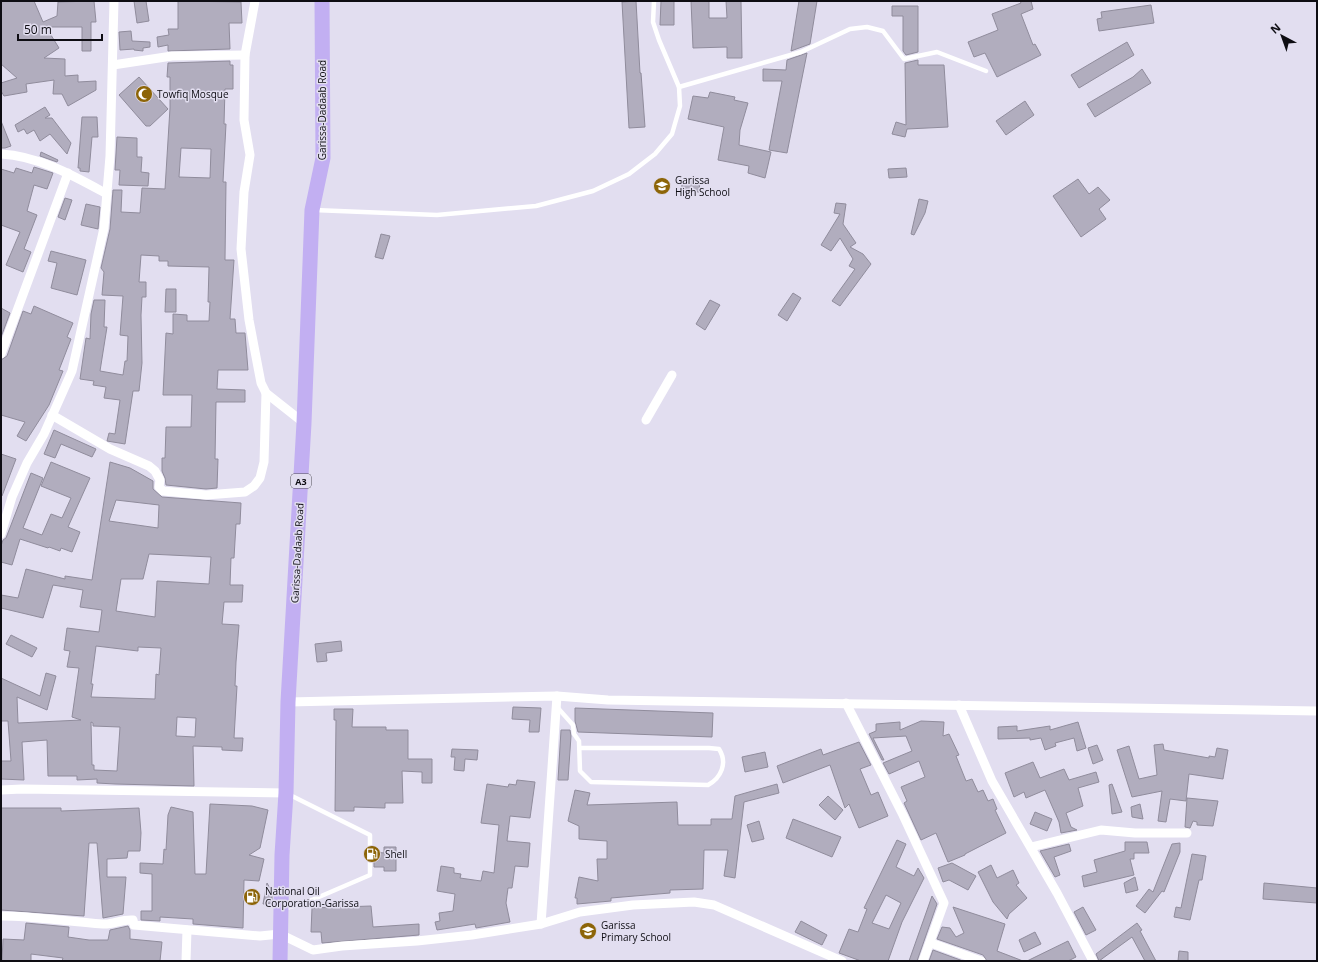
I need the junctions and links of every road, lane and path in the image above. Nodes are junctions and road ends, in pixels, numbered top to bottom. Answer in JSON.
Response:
{"nodes":[{"id":1,"x":114,"y":1,"type":"edge"},
{"id":2,"x":255,"y":1,"type":"edge"},
{"id":3,"x":322,"y":1,"type":"edge"},
{"id":4,"x":654,"y":1,"type":"edge"},
{"id":5,"x":245,"y":56,"type":"junction"},
{"id":6,"x":113,"y":64,"type":"junction"},
{"id":7,"x":986,"y":71,"type":"dead end"},
{"id":8,"x":679,"y":87,"type":"junction"},
{"id":9,"x":1,"y":154,"type":"edge"},
{"id":10,"x":68,"y":173,"type":"junction"},
{"id":11,"x":107,"y":194,"type":"junction"},
{"id":12,"x":312,"y":210,"type":"junction"},
{"id":13,"x":1,"y":354,"type":"edge"},
{"id":14,"x":672,"y":375,"type":"dead end"},
{"id":15,"x":266,"y":393,"type":"junction"},
{"id":16,"x":52,"y":415,"type":"junction"},
{"id":17,"x":646,"y":420,"type":"dead end"},
{"id":18,"x":304,"y":423,"type":"junction"},
{"id":19,"x":1,"y":534,"type":"edge"},
{"id":20,"x":558,"y":696,"type":"junction"},
{"id":21,"x":288,"y":702,"type":"junction"},
{"id":22,"x":846,"y":703,"type":"junction"},
{"id":23,"x":959,"y":705,"type":"junction"},
{"id":24,"x":557,"y":707,"type":"junction"},
{"id":25,"x":1317,"y":711,"type":"edge"},
{"id":26,"x":580,"y":748,"type":"junction"},
{"id":27,"x":1,"y":790,"type":"edge"},
{"id":28,"x":286,"y":793,"type":"junction"},
{"id":29,"x":1187,"y":833,"type":"dead end"},
{"id":30,"x":1031,"y":847,"type":"junction"},
{"id":31,"x":280,"y":910,"type":"junction"},
{"id":32,"x":1,"y":916,"type":"edge"},
{"id":33,"x":541,"y":924,"type":"junction"},
{"id":34,"x":187,"y":930,"type":"junction"},
{"id":35,"x":280,"y":934,"type":"junction"},
{"id":36,"x":931,"y":943,"type":"junction"},
{"id":37,"x":186,"y":961,"type":"edge"},
{"id":38,"x":280,"y":961,"type":"edge"},
{"id":39,"x":842,"y":961,"type":"edge"},
{"id":40,"x":923,"y":961,"type":"edge"},
{"id":41,"x":981,"y":961,"type":"edge"},
{"id":42,"x":1093,"y":961,"type":"edge"}],
"edges":[{"from":1,"to":6,"type":"street"},
{"from":2,"to":5,"type":"street"},
{"from":3,"to":12,"type":"highway","name":"Garissa-Dadaab Road","number":"A3"},
{"from":4,"to":8,"type":"lane"},
{"from":5,"to":6,"type":"street"},
{"from":5,"to":15,"type":"street"},
{"from":6,"to":11,"type":"street"},
{"from":7,"to":8,"type":"lane"},
{"from":8,"to":12,"type":"lane"},
{"from":9,"to":10,"type":"street"},
{"from":10,"to":11,"type":"street"},
{"from":10,"to":13,"type":"street"},
{"from":11,"to":16,"type":"street"},
{"from":12,"to":18,"type":"highway","name":"Garissa-Dadaab Road","number":"A3"},
{"from":14,"to":17,"type":"street"},
{"from":15,"to":16,"type":"street"},
{"from":15,"to":18,"type":"street"},
{"from":16,"to":19,"type":"street"},
{"from":18,"to":21,"type":"highway","name":"Garissa-Dadaab Road","number":"A3"},
{"from":20,"to":21,"type":"street"},
{"from":20,"to":22,"type":"street"},
{"from":20,"to":24,"type":"street"},
{"from":21,"to":28,"type":"highway","name":"Garissa-Dadaab Road","number":"A3"},
{"from":22,"to":23,"type":"street"},
{"from":22,"to":36,"type":"street"},
{"from":23,"to":25,"type":"street"},
{"from":23,"to":30,"type":"street"},
{"from":24,"to":26,"type":"lane"},
{"from":24,"to":33,"type":"street"},
{"from":26,"to":26,"type":"lane"},
{"from":27,"to":28,"type":"street"},
{"from":28,"to":31,"type":"highway","name":"Garissa-Dadaab Road","number":"A3"},
{"from":28,"to":31,"type":"lane"},
{"from":29,"to":30,"type":"street"},
{"from":30,"to":42,"type":"street"},
{"from":31,"to":35,"type":"highway","name":"Garissa-Dadaab Road","number":"A3"},
{"from":32,"to":34,"type":"street"},
{"from":33,"to":35,"type":"street"},
{"from":33,"to":39,"type":"street"},
{"from":34,"to":35,"type":"street"},
{"from":34,"to":37,"type":"street"},
{"from":35,"to":38,"type":"highway","name":"Garissa-Dadaab Road","number":"A3"},
{"from":36,"to":40,"type":"street"},
{"from":36,"to":41,"type":"street"}]}
